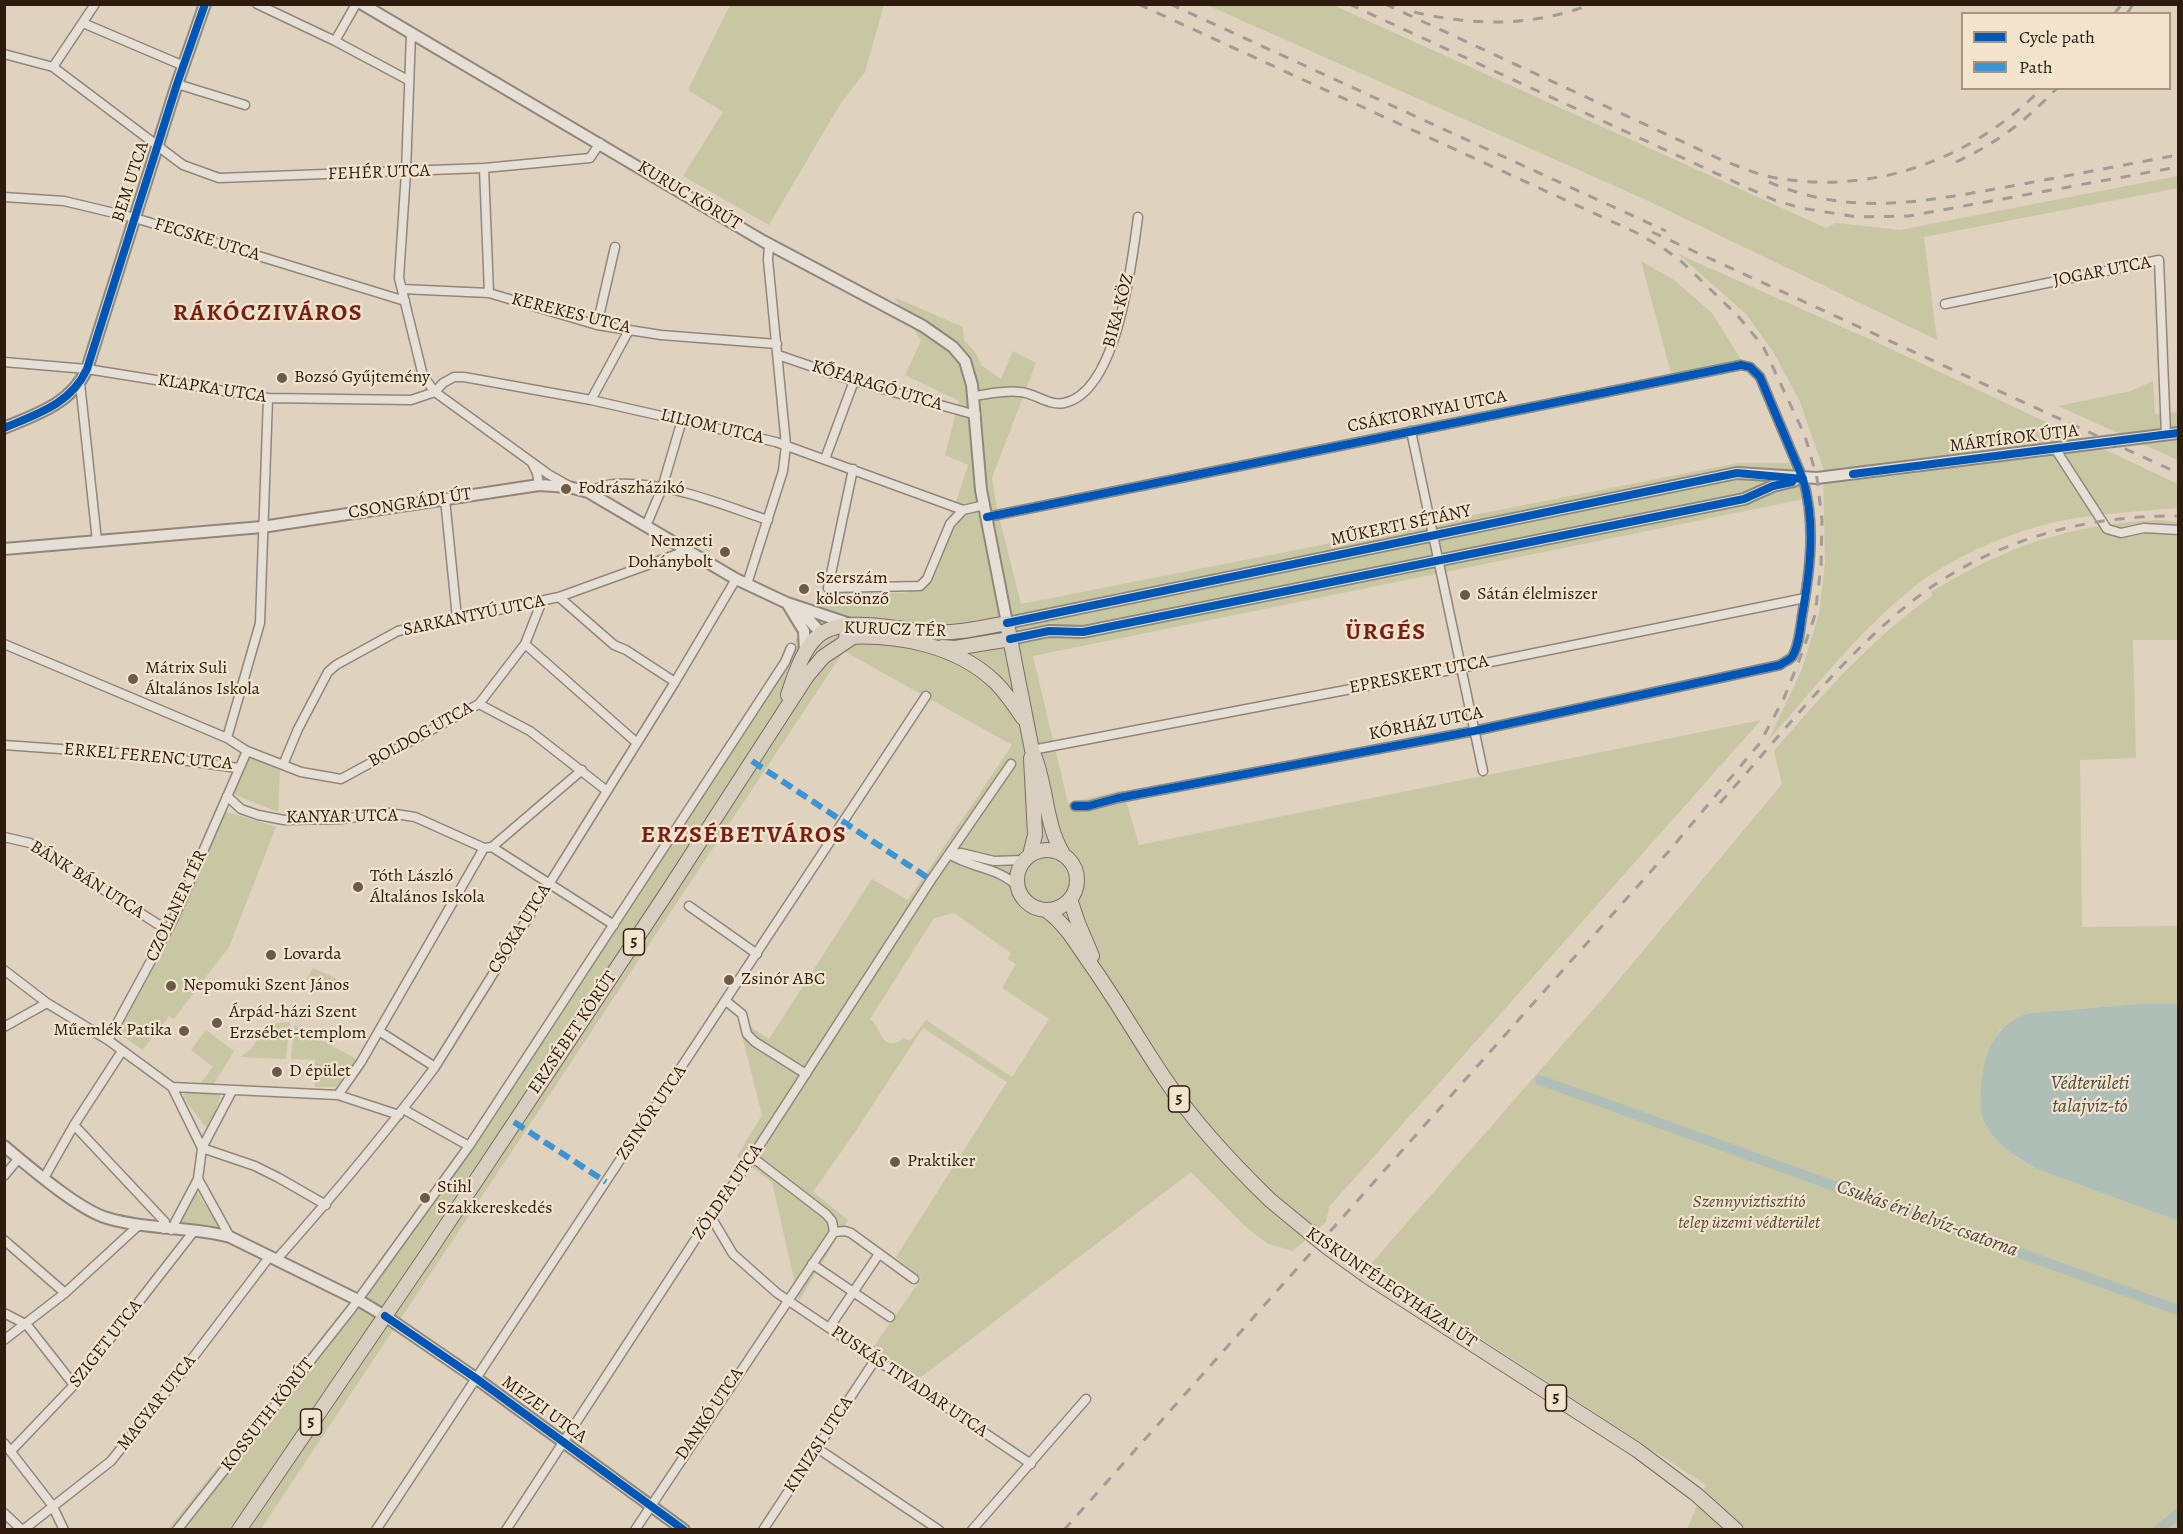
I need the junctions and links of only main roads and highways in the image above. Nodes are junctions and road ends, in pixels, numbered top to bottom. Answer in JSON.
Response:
{"nodes":[{"id":1,"x":853,"y":631,"type":"junction"},
{"id":2,"x":821,"y":633,"type":"junction"},
{"id":3,"x":1010,"y":639,"type":"junction"},
{"id":4,"x":925,"y":645,"type":"junction"},
{"id":5,"x":807,"y":676,"type":"junction"},
{"id":6,"x":780,"y":718,"type":"junction"},
{"id":7,"x":1026,"y":722,"type":"junction"},
{"id":8,"x":1032,"y":750,"type":"junction"},
{"id":9,"x":1063,"y":854,"type":"junction"},
{"id":10,"x":1027,"y":857,"type":"junction"},
{"id":11,"x":1071,"y":899,"type":"junction"},
{"id":12,"x":1046,"y":910,"type":"junction"},
{"id":13,"x":1106,"y":985,"type":"junction"},
{"id":14,"x":385,"y":1316,"type":"joint"},
{"id":15,"x":239,"y":1530,"type":"edge"},
{"id":16,"x":1736,"y":1530,"type":"edge"}],
"edges":[{"from":1,"to":2,"type":"main road","name":"KURUCZ TÉR","number":"5"},
{"from":1,"to":3,"type":"main road","name":"KURUCZ TÉR","number":"5"},
{"from":1,"to":4,"type":"main road","name":"KURUCZ TÉR","number":"5"},
{"from":1,"to":5,"type":"main road","name":"ERZSÉBET KÖRÚT","number":"5"},
{"from":2,"to":5,"type":"main road"},
{"from":2,"to":6,"type":"main road","name":"ERZSÉBET KÖRÚT","number":"5"},
{"from":3,"to":4,"type":"main road"},
{"from":3,"to":7,"type":"main road","number":"5"},
{"from":4,"to":7,"type":"main road","number":"5"},
{"from":5,"to":6,"type":"main road","name":"ERZSÉBET KÖRÚT","number":"5"},
{"from":6,"to":14,"type":"main road","name":"ERZSÉBET KÖRÚT","number":"5"},
{"from":7,"to":8,"type":"main road","number":"5"},
{"from":8,"to":9,"type":"main road","number":"5"},
{"from":8,"to":10,"type":"main road","number":"5"},
{"from":9,"to":10,"type":"main road"},
{"from":9,"to":11,"type":"main road","number":"5"},
{"from":10,"to":12,"type":"main road","number":"5"},
{"from":11,"to":12,"type":"main road"},
{"from":11,"to":13,"type":"main road","name":"KISKUNFÉLEGYHÁZAI ÚT","number":"5"},
{"from":12,"to":13,"type":"main road","name":"KISKUNFÉLEGYHÁZAI ÚT","number":"5"},
{"from":13,"to":16,"type":"main road","name":"KISKUNFÉLEGYHÁZAI ÚT","number":"5","bridge":true},
{"from":14,"to":15,"type":"main road","name":"KOSSUTH KÖRÚT","number":"5"}]}
